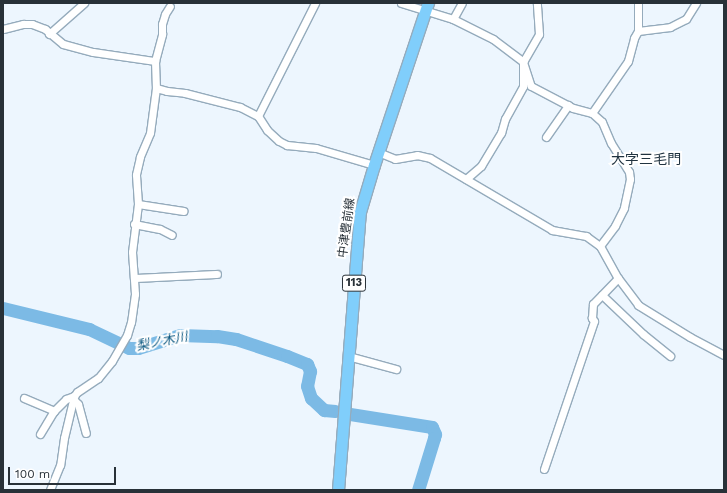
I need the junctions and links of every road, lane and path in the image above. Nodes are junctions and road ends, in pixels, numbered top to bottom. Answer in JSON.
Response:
{"nodes":[{"id":1,"x":84,"y":3,"type":"edge"},
{"id":2,"x":315,"y":3,"type":"edge"},
{"id":3,"x":401,"y":3,"type":"edge"},
{"id":4,"x":462,"y":3,"type":"edge"},
{"id":5,"x":537,"y":3,"type":"edge"},
{"id":6,"x":638,"y":3,"type":"edge"},
{"id":7,"x":696,"y":3,"type":"edge"},
{"id":8,"x":170,"y":6,"type":"dead end"},
{"id":9,"x":427,"y":6,"type":"edge"},
{"id":10,"x":453,"y":19,"type":"junction"},
{"id":11,"x":3,"y":29,"type":"edge"},
{"id":12,"x":638,"y":31,"type":"junction"},
{"id":13,"x":49,"y":34,"type":"junction"},
{"id":14,"x":155,"y":61,"type":"junction"},
{"id":15,"x":523,"y":62,"type":"junction"},
{"id":16,"x":156,"y":88,"type":"junction"},
{"id":17,"x":568,"y":105,"type":"junction"},
{"id":18,"x":592,"y":113,"type":"junction"},
{"id":19,"x":258,"y":116,"type":"junction"},
{"id":20,"x":546,"y":136,"type":"dead end"},
{"id":21,"x":378,"y":152,"type":"junction"},
{"id":22,"x":374,"y":165,"type":"junction"},
{"id":23,"x":466,"y":179,"type":"junction"},
{"id":24,"x":138,"y":204,"type":"junction"},
{"id":25,"x":184,"y":211,"type":"dead end"},
{"id":26,"x":134,"y":224,"type":"junction"},
{"id":27,"x":172,"y":235,"type":"dead end"},
{"id":28,"x":600,"y":246,"type":"junction"},
{"id":29,"x":218,"y":274,"type":"dead end"},
{"id":30,"x":134,"y":278,"type":"junction"},
{"id":31,"x":618,"y":278,"type":"junction"},
{"id":32,"x":602,"y":295,"type":"junction"},
{"id":33,"x":724,"y":355,"type":"edge"},
{"id":34,"x":348,"y":356,"type":"junction"},
{"id":35,"x":670,"y":356,"type":"dead end"},
{"id":36,"x":396,"y":369,"type":"dead end"},
{"id":37,"x":73,"y":397,"type":"junction"},
{"id":38,"x":24,"y":398,"type":"dead end"},
{"id":39,"x":54,"y":411,"type":"junction"},
{"id":40,"x":86,"y":433,"type":"dead end"},
{"id":41,"x":40,"y":434,"type":"dead end"},
{"id":42,"x":544,"y":470,"type":"dead end"},
{"id":43,"x":50,"y":490,"type":"edge"},
{"id":44,"x":338,"y":490,"type":"edge"}],
"edges":[{"from":1,"to":13,"type":"street"},
{"from":2,"to":19,"type":"street"},
{"from":3,"to":9,"type":"street"},
{"from":4,"to":10,"type":"street"},
{"from":5,"to":15,"type":"street"},
{"from":6,"to":12,"type":"street"},
{"from":7,"to":12,"type":"street"},
{"from":8,"to":14,"type":"street"},
{"from":9,"to":10,"type":"street"},
{"from":9,"to":21,"type":"main road","name":"中津豊前線","number":"113"},
{"from":10,"to":15,"type":"street"},
{"from":11,"to":13,"type":"street"},
{"from":12,"to":18,"type":"street"},
{"from":13,"to":14,"type":"street"},
{"from":14,"to":16,"type":"street"},
{"from":15,"to":17,"type":"street"},
{"from":15,"to":23,"type":"street"},
{"from":16,"to":19,"type":"street"},
{"from":16,"to":24,"type":"street"},
{"from":17,"to":18,"type":"street"},
{"from":17,"to":20,"type":"street"},
{"from":18,"to":28,"type":"street"},
{"from":19,"to":22,"type":"street"},
{"from":21,"to":22,"type":"main road","name":"中津豊前線","number":"113"},
{"from":21,"to":23,"type":"street"},
{"from":22,"to":34,"type":"main road","name":"中津豊前線","number":"113"},
{"from":23,"to":28,"type":"street"},
{"from":24,"to":25,"type":"street"},
{"from":24,"to":26,"type":"street"},
{"from":26,"to":27,"type":"street"},
{"from":26,"to":30,"type":"street"},
{"from":28,"to":31,"type":"street"},
{"from":29,"to":30,"type":"street"},
{"from":30,"to":37,"type":"street"},
{"from":31,"to":32,"type":"street"},
{"from":31,"to":33,"type":"street"},
{"from":32,"to":35,"type":"street"},
{"from":32,"to":42,"type":"street"},
{"from":34,"to":36,"type":"street"},
{"from":34,"to":44,"type":"main road","name":"中津豊前線","number":"113"},
{"from":37,"to":39,"type":"street"},
{"from":37,"to":40,"type":"street"},
{"from":37,"to":43,"type":"street"},
{"from":38,"to":39,"type":"street"},
{"from":39,"to":41,"type":"street"}]}
